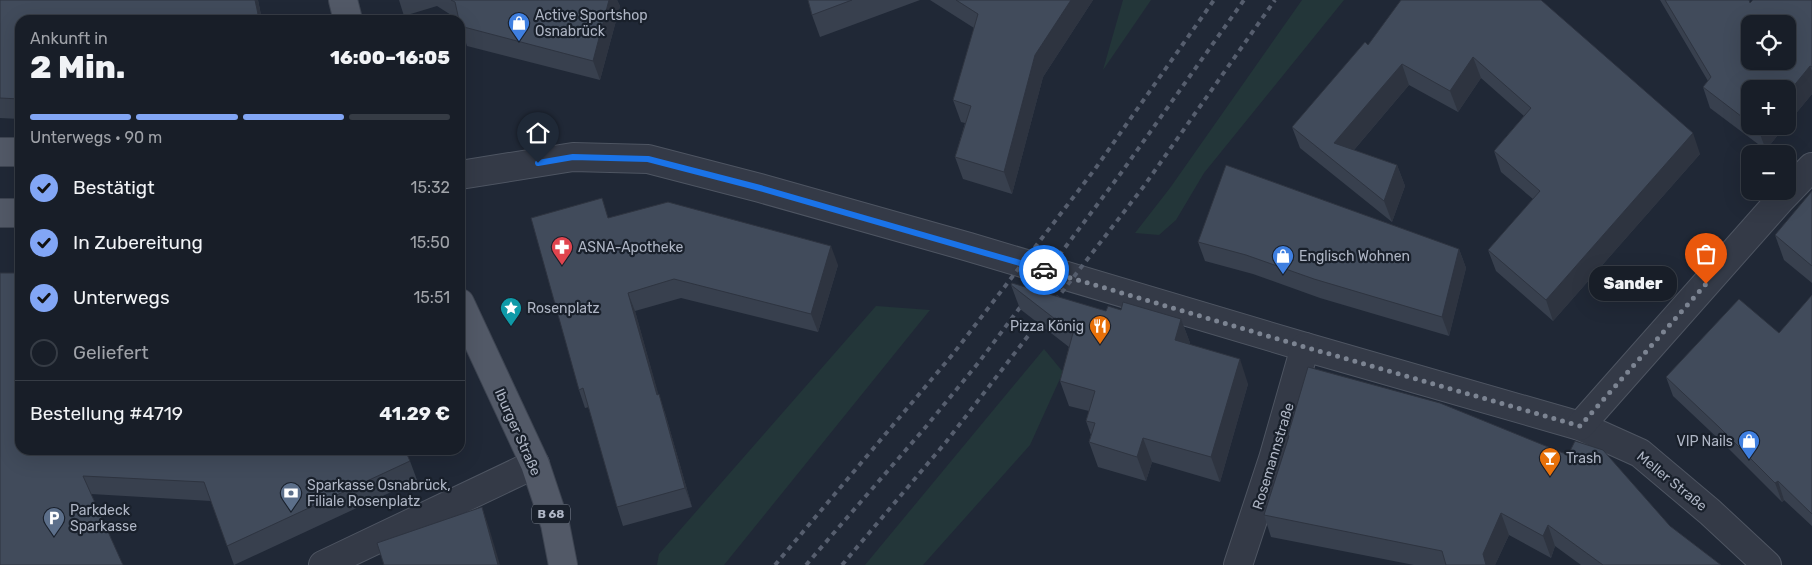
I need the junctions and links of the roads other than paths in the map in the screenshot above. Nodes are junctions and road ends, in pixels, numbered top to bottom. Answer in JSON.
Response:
{"nodes":[{"id":1,"x":343,"y":0,"type":"edge"},
{"id":2,"x":347,"y":15,"type":"edge"},
{"id":3,"x":0,"y":152,"type":"edge"},
{"id":4,"x":15,"y":152,"type":"edge"},
{"id":5,"x":1812,"y":167,"type":"edge"},
{"id":6,"x":465,"y":174,"type":"edge"},
{"id":7,"x":0,"y":213,"type":"edge"},
{"id":8,"x":15,"y":213,"type":"edge"},
{"id":9,"x":465,"y":314,"type":"edge"},
{"id":10,"x":1305,"y":347,"type":"junction"},
{"id":11,"x":1580,"y":426,"type":"junction"},
{"id":12,"x":535,"y":464,"type":"junction"},
{"id":13,"x":324,"y":565,"type":"edge"},
{"id":14,"x":563,"y":565,"type":"edge"},
{"id":15,"x":1238,"y":565,"type":"edge"},
{"id":16,"x":1766,"y":565,"type":"edge"}],
"edges":[{"from":1,"to":2,"type":"main road"},
{"from":3,"to":4,"type":"main road"},
{"from":5,"to":11,"type":"street"},
{"from":6,"to":10,"type":"street","name":"Meller Straße"},
{"from":7,"to":8,"type":"main road"},
{"from":9,"to":12,"type":"main road","name":"Iburger Straße","number":"B 68"},
{"from":10,"to":11,"type":"street","name":"Meller Straße"},
{"from":10,"to":15,"type":"street","name":"Rosemannstraße"},
{"from":11,"to":16,"type":"street","name":"Meller Straße"},
{"from":12,"to":13,"type":"street"},
{"from":12,"to":14,"type":"main road","name":"Iburger Straße","number":"B 68"}]}
